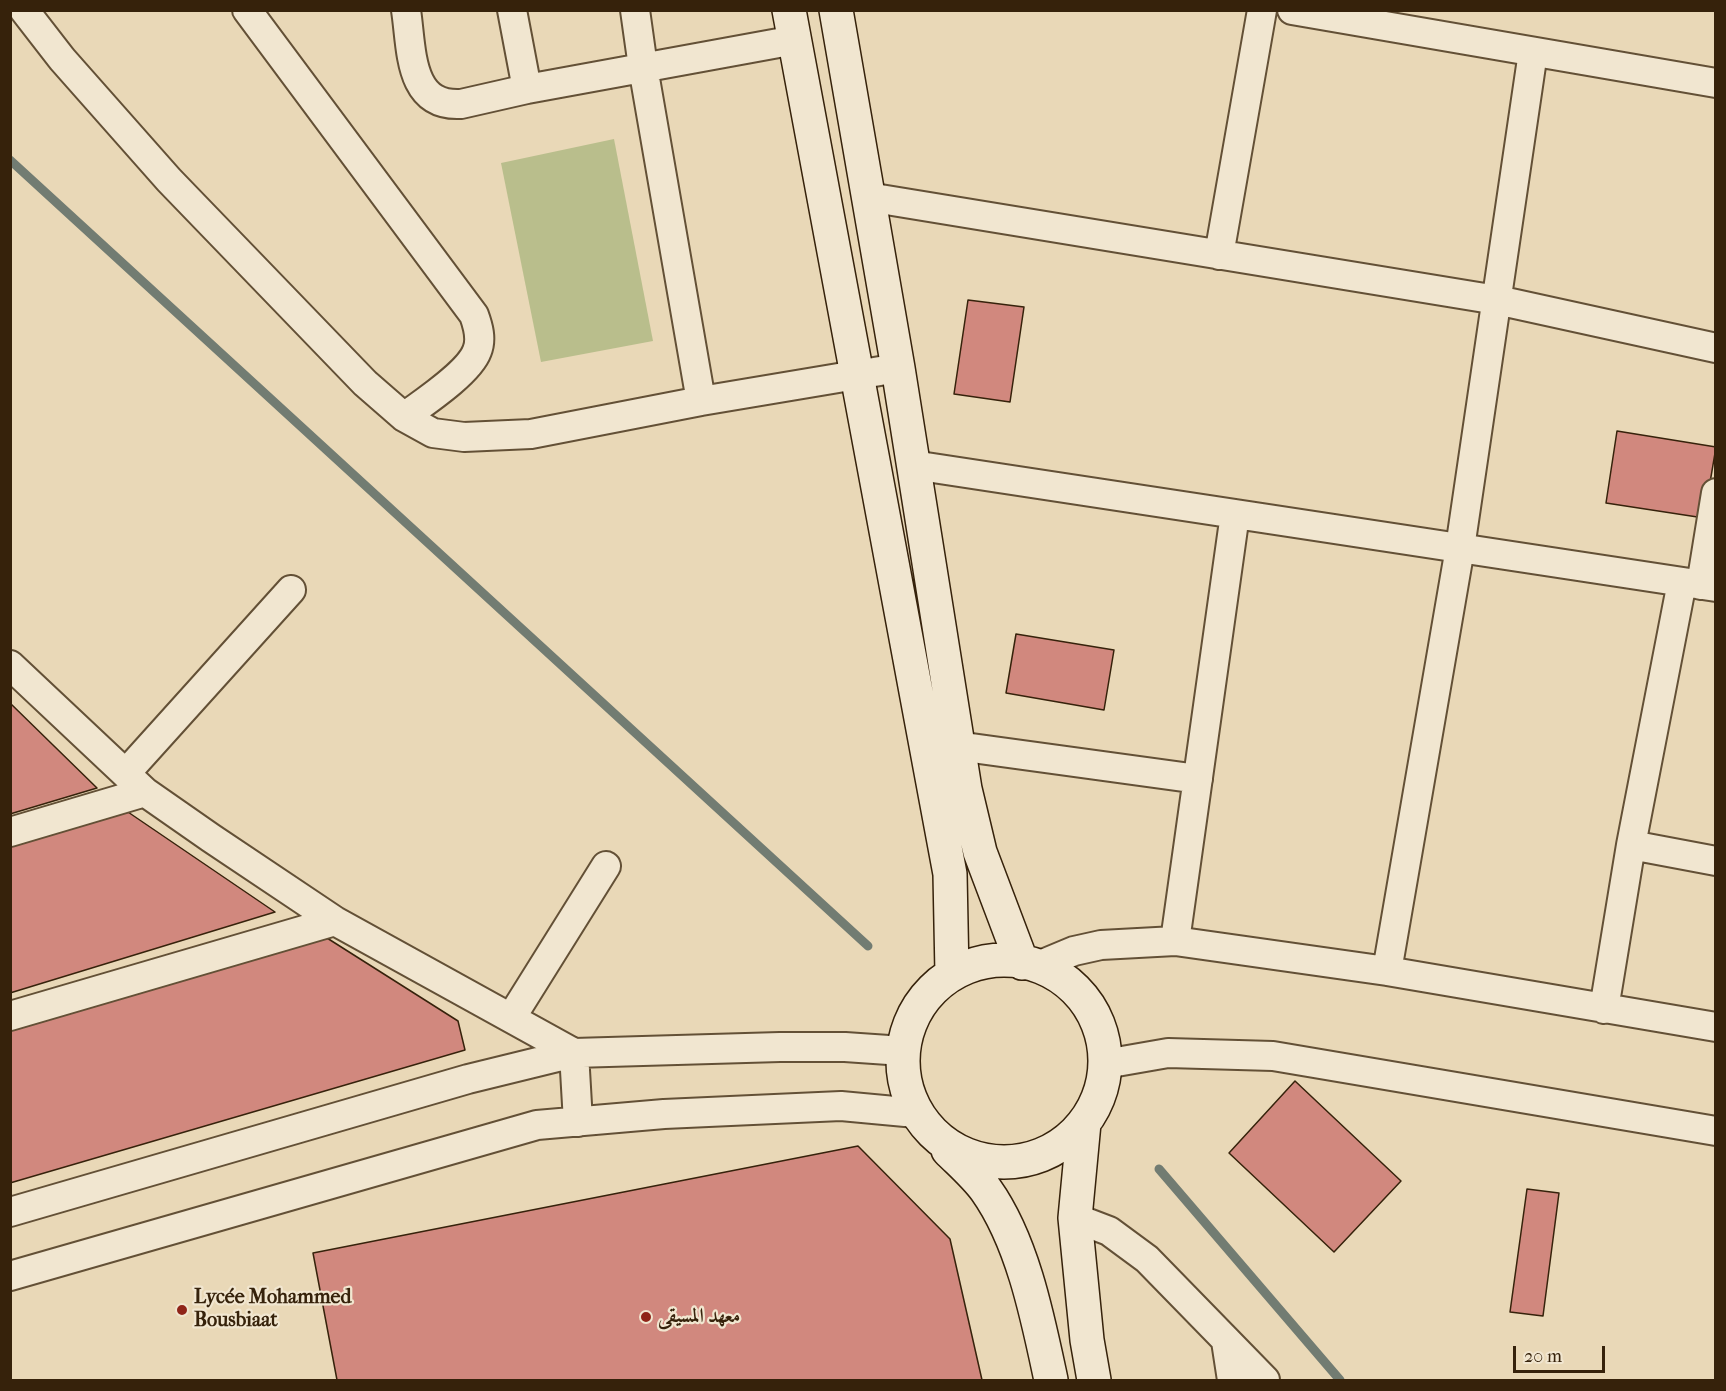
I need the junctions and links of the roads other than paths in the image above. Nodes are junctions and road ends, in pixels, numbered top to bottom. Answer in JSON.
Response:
{"nodes":[{"id":1,"x":24,"y":10,"type":"edge"},
{"id":2,"x":247,"y":10,"type":"edge"},
{"id":3,"x":406,"y":10,"type":"edge"},
{"id":4,"x":512,"y":10,"type":"edge"},
{"id":5,"x":635,"y":10,"type":"edge"},
{"id":6,"x":836,"y":10,"type":"edge"},
{"id":7,"x":1262,"y":10,"type":"edge"},
{"id":8,"x":1292,"y":10,"type":"edge"},
{"id":9,"x":792,"y":25,"type":"edge"},
{"id":10,"x":1533,"y":52,"type":"junction"},
{"id":11,"x":643,"y":67,"type":"junction"},
{"id":12,"x":1716,"y":83,"type":"edge"},
{"id":13,"x":527,"y":89,"type":"junction"},
{"id":14,"x":868,"y":197,"type":"junction"},
{"id":15,"x":1219,"y":255,"type":"junction"},
{"id":16,"x":1497,"y":300,"type":"junction"},
{"id":17,"x":1716,"y":348,"type":"edge"},
{"id":18,"x":898,"y":368,"type":"junction"},
{"id":19,"x":857,"y":374,"type":"junction"},
{"id":20,"x":701,"y":401,"type":"junction"},
{"id":21,"x":404,"y":417,"type":"junction"},
{"id":22,"x":913,"y":465,"type":"junction"},
{"id":23,"x":1716,"y":493,"type":"edge"},
{"id":24,"x":1235,"y":514,"type":"junction"},
{"id":25,"x":1460,"y":548,"type":"junction"},
{"id":26,"x":1699,"y":585,"type":"edge"},
{"id":27,"x":291,"y":590,"type":"dead end"},
{"id":28,"x":10,"y":665,"type":"edge"},
{"id":29,"x":957,"y":746,"type":"junction"},
{"id":30,"x":1198,"y":780,"type":"junction"},
{"id":31,"x":136,"y":782,"type":"junction"},
{"id":32,"x":10,"y":832,"type":"edge"},
{"id":33,"x":1631,"y":845,"type":"junction"},
{"id":34,"x":1716,"y":861,"type":"edge"},
{"id":35,"x":606,"y":866,"type":"dead end"},
{"id":36,"x":335,"y":921,"type":"junction"},
{"id":37,"x":1175,"y":941,"type":"junction"},
{"id":38,"x":1030,"y":964,"type":"junction"},
{"id":39,"x":1387,"y":972,"type":"junction"},
{"id":40,"x":952,"y":974,"type":"junction"},
{"id":41,"x":1604,"y":1009,"type":"junction"},
{"id":42,"x":10,"y":1016,"type":"edge"},
{"id":43,"x":511,"y":1018,"type":"junction"},
{"id":44,"x":1716,"y":1027,"type":"edge"},
{"id":45,"x":903,"y":1051,"type":"junction"},
{"id":46,"x":574,"y":1053,"type":"junction"},
{"id":47,"x":1105,"y":1064,"type":"junction"},
{"id":48,"x":916,"y":1113,"type":"junction"},
{"id":49,"x":578,"y":1122,"type":"junction"},
{"id":50,"x":1084,"y":1123,"type":"junction"},
{"id":51,"x":1716,"y":1131,"type":"edge"},
{"id":52,"x":937,"y":1138,"type":"junction"},
{"id":53,"x":10,"y":1212,"type":"edge"},
{"id":54,"x":1076,"y":1218,"type":"junction"},
{"id":55,"x":10,"y":1276,"type":"edge"},
{"id":56,"x":1226,"y":1341,"type":"junction"},
{"id":57,"x":1051,"y":1380,"type":"edge"},
{"id":58,"x":1094,"y":1380,"type":"edge"},
{"id":59,"x":1232,"y":1380,"type":"edge"},
{"id":60,"x":1265,"y":1380,"type":"edge"}],
"edges":[{"from":1,"to":21,"type":"street"},
{"from":2,"to":21,"type":"street"},
{"from":3,"to":13,"type":"street"},
{"from":4,"to":13,"type":"street"},
{"from":5,"to":11,"type":"street"},
{"from":6,"to":14,"type":"street"},
{"from":7,"to":15,"type":"street"},
{"from":8,"to":10,"type":"street"},
{"from":9,"to":11,"type":"street"},
{"from":9,"to":19,"type":"street"},
{"from":10,"to":12,"type":"street"},
{"from":10,"to":16,"type":"street"},
{"from":11,"to":13,"type":"street"},
{"from":11,"to":20,"type":"street"},
{"from":14,"to":15,"type":"street"},
{"from":14,"to":18,"type":"street"},
{"from":15,"to":16,"type":"street"},
{"from":16,"to":17,"type":"street"},
{"from":16,"to":25,"type":"street"},
{"from":18,"to":19,"type":"street"},
{"from":18,"to":22,"type":"street"},
{"from":19,"to":20,"type":"street"},
{"from":19,"to":40,"type":"street"},
{"from":20,"to":21,"type":"street"},
{"from":22,"to":24,"type":"street"},
{"from":22,"to":29,"type":"street"},
{"from":23,"to":26,"type":"street"},
{"from":24,"to":25,"type":"street"},
{"from":24,"to":30,"type":"street"},
{"from":25,"to":26,"type":"street"},
{"from":25,"to":39,"type":"street"},
{"from":26,"to":33,"type":"street"},
{"from":27,"to":31,"type":"street"},
{"from":28,"to":31,"type":"street"},
{"from":29,"to":30,"type":"street"},
{"from":29,"to":38,"type":"street"},
{"from":30,"to":37,"type":"street"},
{"from":31,"to":32,"type":"street"},
{"from":31,"to":36,"type":"street"},
{"from":33,"to":34,"type":"street"},
{"from":33,"to":41,"type":"street"},
{"from":35,"to":43,"type":"street"},
{"from":36,"to":42,"type":"street"},
{"from":36,"to":43,"type":"street"},
{"from":37,"to":38,"type":"street"},
{"from":37,"to":39,"type":"street"},
{"from":38,"to":40,"type":"street"},
{"from":38,"to":47,"type":"street"},
{"from":39,"to":41,"type":"street"},
{"from":40,"to":45,"type":"street"},
{"from":41,"to":44,"type":"street"},
{"from":43,"to":46,"type":"street"},
{"from":45,"to":46,"type":"street"},
{"from":45,"to":48,"type":"street"},
{"from":46,"to":49,"type":"street"},
{"from":46,"to":53,"type":"street"},
{"from":47,"to":50,"type":"street"},
{"from":47,"to":51,"type":"street"},
{"from":48,"to":49,"type":"street"},
{"from":48,"to":52,"type":"street"},
{"from":49,"to":55,"type":"street"},
{"from":50,"to":52,"type":"street"},
{"from":50,"to":54,"type":"street"},
{"from":52,"to":57,"type":"street"},
{"from":54,"to":56,"type":"street"},
{"from":54,"to":58,"type":"street"},
{"from":56,"to":59,"type":"street"},
{"from":56,"to":60,"type":"street"}]}
